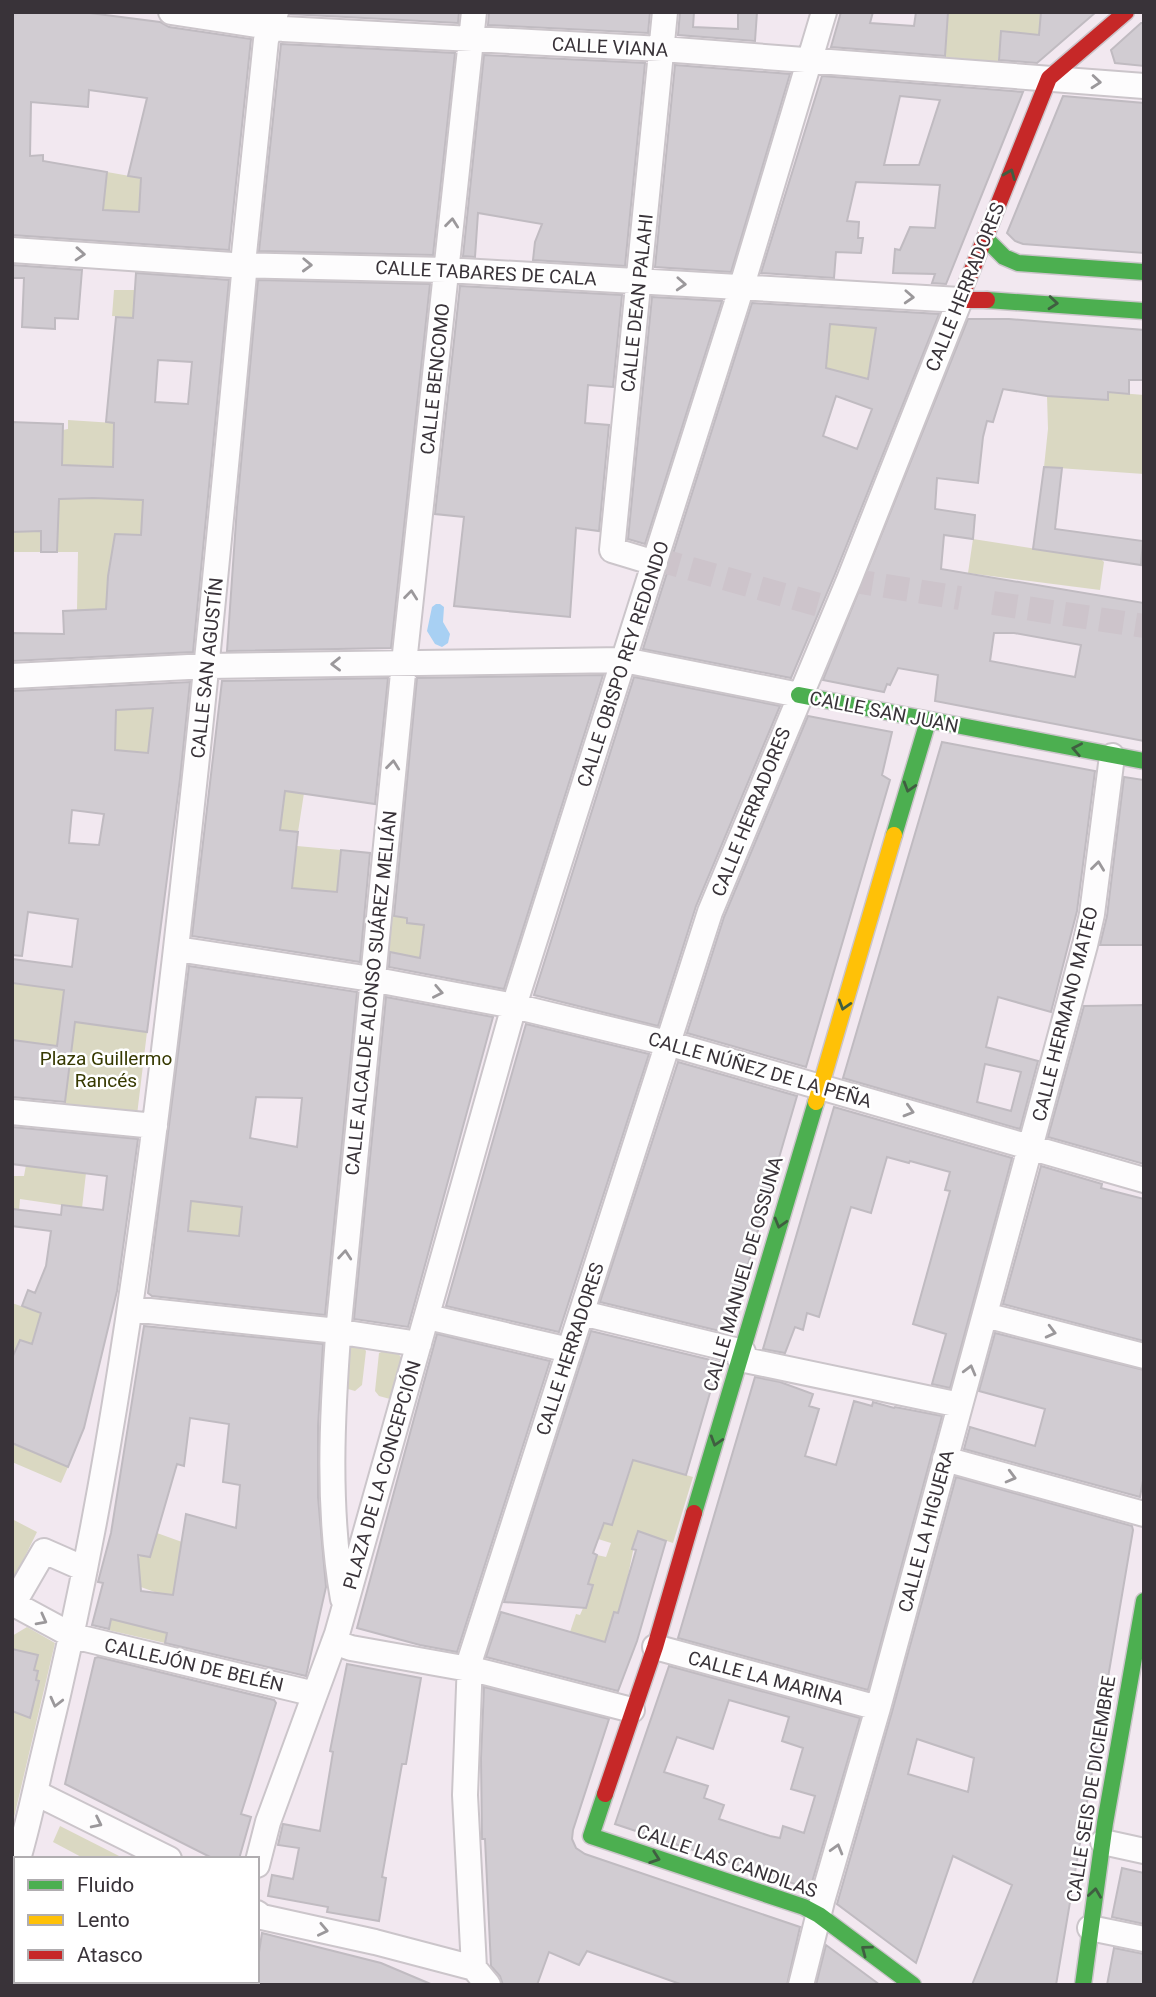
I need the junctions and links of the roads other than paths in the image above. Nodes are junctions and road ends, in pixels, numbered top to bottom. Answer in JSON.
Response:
{"nodes":[{"id":1,"x":171,"y":12,"type":"edge"},
{"id":2,"x":474,"y":12,"type":"edge"},
{"id":3,"x":665,"y":12,"type":"edge"},
{"id":4,"x":824,"y":12,"type":"edge"},
{"id":5,"x":1126,"y":12,"type":"edge"},
{"id":6,"x":273,"y":20,"type":"edge"},
{"id":7,"x":471,"y":39,"type":"junction"},
{"id":8,"x":662,"y":49,"type":"junction"},
{"id":9,"x":811,"y":60,"type":"junction"},
{"id":10,"x":1049,"y":78,"type":"junction"},
{"id":11,"x":1144,"y":86,"type":"edge"},
{"id":12,"x":985,"y":238,"type":"junction"},
{"id":13,"x":12,"y":250,"type":"edge"},
{"id":14,"x":1018,"y":263,"type":"junction"},
{"id":15,"x":244,"y":264,"type":"junction"},
{"id":16,"x":446,"y":270,"type":"junction"},
{"id":17,"x":1144,"y":272,"type":"edge"},
{"id":18,"x":639,"y":281,"type":"junction"},
{"id":19,"x":741,"y":287,"type":"junction"},
{"id":20,"x":1009,"y":288,"type":"junction"},
{"id":21,"x":960,"y":300,"type":"junction"},
{"id":22,"x":1144,"y":311,"type":"edge"},
{"id":23,"x":655,"y":563,"type":"junction"},
{"id":24,"x":624,"y":660,"type":"junction"},
{"id":25,"x":404,"y":663,"type":"junction"},
{"id":26,"x":208,"y":666,"type":"junction"},
{"id":27,"x":12,"y":676,"type":"edge"},
{"id":28,"x":799,"y":695,"type":"junction"},
{"id":29,"x":928,"y":721,"type":"junction"},
{"id":30,"x":1112,"y":756,"type":"junction"},
{"id":31,"x":1144,"y":761,"type":"edge"},
{"id":32,"x":177,"y":949,"type":"junction"},
{"id":33,"x":371,"y":979,"type":"junction"},
{"id":34,"x":514,"y":1006,"type":"junction"},
{"id":35,"x":667,"y":1043,"type":"junction"},
{"id":36,"x":819,"y":1086,"type":"junction"},
{"id":37,"x":12,"y":1112,"type":"edge"},
{"id":38,"x":155,"y":1126,"type":"junction"},
{"id":39,"x":1031,"y":1146,"type":"junction"},
{"id":40,"x":1144,"y":1180,"type":"edge"},
{"id":41,"x":582,"y":1313,"type":"junction"},
{"id":42,"x":985,"y":1315,"type":"junction"},
{"id":43,"x":130,"y":1316,"type":"junction"},
{"id":44,"x":428,"y":1317,"type":"junction"},
{"id":45,"x":335,"y":1328,"type":"junction"},
{"id":46,"x":419,"y":1343,"type":"junction"},
{"id":47,"x":569,"y":1350,"type":"junction"},
{"id":48,"x":742,"y":1355,"type":"junction"},
{"id":49,"x":1144,"y":1356,"type":"edge"},
{"id":50,"x":960,"y":1405,"type":"junction"},
{"id":51,"x":945,"y":1459,"type":"junction"},
{"id":52,"x":1144,"y":1514,"type":"edge"},
{"id":53,"x":85,"y":1569,"type":"junction"},
{"id":54,"x":13,"y":1604,"type":"edge"},
{"id":55,"x":345,"y":1607,"type":"junction"},
{"id":56,"x":1142,"y":1616,"type":"edge"},
{"id":57,"x":73,"y":1636,"type":"junction"},
{"id":58,"x":342,"y":1645,"type":"junction"},
{"id":59,"x":655,"y":1647,"type":"junction"},
{"id":60,"x":473,"y":1666,"type":"junction"},
{"id":61,"x":315,"y":1694,"type":"junction"},
{"id":62,"x":878,"y":1708,"type":"junction"},
{"id":63,"x":1135,"y":1708,"type":"edge"},
{"id":64,"x":632,"y":1710,"type":"junction"},
{"id":65,"x":36,"y":1793,"type":"junction"},
{"id":66,"x":591,"y":1836,"type":"joint"},
{"id":67,"x":1102,"y":1842,"type":"junction"},
{"id":68,"x":1144,"y":1850,"type":"edge"},
{"id":69,"x":19,"y":1857,"type":"edge"},
{"id":70,"x":165,"y":1857,"type":"edge"},
{"id":71,"x":259,"y":1857,"type":"edge"},
{"id":72,"x":819,"y":1915,"type":"junction"},
{"id":73,"x":259,"y":1917,"type":"edge"},
{"id":74,"x":1090,"y":1928,"type":"junction"},
{"id":75,"x":1144,"y":1939,"type":"edge"},
{"id":76,"x":483,"y":1980,"type":"edge"},
{"id":77,"x":801,"y":1985,"type":"edge"},
{"id":78,"x":913,"y":1985,"type":"edge"},
{"id":79,"x":1083,"y":1985,"type":"edge"}],
"edges":[{"from":1,"to":6,"type":"street","name":"CALLE VIANA"},
{"from":2,"to":7,"type":"street","name":"CALLE BENCOMO"},
{"from":3,"to":8,"type":"street","name":"CALLE DEAN PALAHI"},
{"from":4,"to":9,"type":"street","name":"CALLE OBISPO REY REDONDO"},
{"from":5,"to":10,"type":"street","name":"CALLE HERRADORES"},
{"from":6,"to":7,"type":"street","name":"CALLE VIANA"},
{"from":6,"to":15,"type":"street","name":"CALLE SAN AGUSTÍN"},
{"from":7,"to":8,"type":"street","name":"CALLE VIANA"},
{"from":16,"to":7,"type":"street","name":"CALLE BENCOMO","one_way":true},
{"from":8,"to":9,"type":"street","name":"CALLE VIANA"},
{"from":8,"to":18,"type":"street","name":"CALLE DEAN PALAHI"},
{"from":9,"to":10,"type":"street","name":"CALLE VIANA"},
{"from":9,"to":19,"type":"street","name":"CALLE OBISPO REY REDONDO"},
{"from":10,"to":11,"type":"street","name":"CALLE VIANA","one_way":true},
{"from":12,"to":10,"type":"street","name":"CALLE HERRADORES","one_way":true},
{"from":12,"to":14,"type":"street"},
{"from":12,"to":21,"type":"street","name":"CALLE HERRADORES"},
{"from":13,"to":15,"type":"street","name":"CALLE TABARES DE CALA","one_way":true},
{"from":14,"to":17,"type":"street"},
{"from":14,"to":20,"type":"street"},
{"from":15,"to":16,"type":"street","name":"CALLE TABARES DE CALA","one_way":true},
{"from":15,"to":26,"type":"street","name":"CALLE SAN AGUSTÍN"},
{"from":16,"to":18,"type":"street","name":"CALLE TABARES DE CALA"},
{"from":25,"to":16,"type":"street","name":"CALLE BENCOMO","one_way":true},
{"from":18,"to":19,"type":"street","name":"CALLE TABARES DE CALA","one_way":true},
{"from":18,"to":23,"type":"street","name":"CALLE DEAN PALAHI"},
{"from":19,"to":21,"type":"street","name":"CALLE TABARES DE CALA","one_way":true},
{"from":19,"to":23,"type":"street","name":"CALLE OBISPO REY REDONDO"},
{"from":20,"to":21,"type":"street"},
{"from":20,"to":22,"type":"street","one_way":true},
{"from":21,"to":28,"type":"street","name":"CALLE HERRADORES"},
{"from":23,"to":24,"type":"street","name":"CALLE OBISPO REY REDONDO"},
{"from":24,"to":25,"type":"street","name":"CALLE SAN JUAN"},
{"from":24,"to":28,"type":"street","name":"CALLE SAN JUAN"},
{"from":24,"to":34,"type":"street","name":"CALLE OBISPO REY REDONDO"},
{"from":25,"to":26,"type":"street","name":"CALLE SAN JUAN","one_way":true},
{"from":33,"to":25,"type":"street","name":"CALLE ALCALDE ALONSO SUÁREZ MELIÁN","one_way":true},
{"from":26,"to":27,"type":"street","name":"CALLE SAN JUAN"},
{"from":26,"to":32,"type":"street","name":"CALLE SAN AGUSTÍN"},
{"from":28,"to":29,"type":"street","name":"CALLE SAN JUAN"},
{"from":28,"to":35,"type":"street","name":"CALLE HERRADORES"},
{"from":30,"to":29,"type":"street","name":"CALLE SAN JUAN","one_way":true},
{"from":29,"to":36,"type":"street","name":"CALLE MANUEL DE OSSUNA","one_way":true},
{"from":30,"to":31,"type":"street","name":"CALLE SAN JUAN"},
{"from":39,"to":30,"type":"street","name":"CALLE HERMANO MATEO","one_way":true},
{"from":32,"to":33,"type":"street","name":"CALLE NÚÑEZ DE LA PEÑA"},
{"from":32,"to":38,"type":"street","name":"CALLE SAN AGUSTÍN"},
{"from":33,"to":34,"type":"street","name":"CALLE NÚÑEZ DE LA PEÑA","one_way":true},
{"from":45,"to":33,"type":"street","name":"CALLE ALCALDE ALONSO SUÁREZ MELIÁN","one_way":true},
{"from":34,"to":35,"type":"street","name":"CALLE NÚÑEZ DE LA PEÑA"},
{"from":34,"to":44,"type":"street","name":"CALLE OBISPO REY REDONDO"},
{"from":35,"to":36,"type":"street","name":"CALLE NÚÑEZ DE LA PEÑA"},
{"from":35,"to":41,"type":"street","name":"CALLE HERRADORES"},
{"from":36,"to":39,"type":"street","name":"CALLE NÚÑEZ DE LA PEÑA","one_way":true},
{"from":36,"to":48,"type":"street","name":"CALLE MANUEL DE OSSUNA","one_way":true},
{"from":37,"to":38,"type":"street"},
{"from":38,"to":43,"type":"street","name":"CALLE SAN AGUSTÍN"},
{"from":39,"to":40,"type":"street","name":"CALLE NÚÑEZ DE LA PEÑA"},
{"from":39,"to":42,"type":"street","name":"CALLE LA HIGUERA"},
{"from":41,"to":47,"type":"street","name":"CALLE HERRADORES"},
{"from":41,"to":48,"type":"street"},
{"from":42,"to":49,"type":"street","one_way":true},
{"from":50,"to":42,"type":"street","name":"CALLE LA HIGUERA","one_way":true},
{"from":43,"to":45,"type":"street"},
{"from":43,"to":53,"type":"street","name":"CALLE SAN AGUSTÍN"},
{"from":44,"to":46,"type":"street","name":"PLAZA DE LA CONCEPCIÓN"},
{"from":44,"to":47,"type":"street"},
{"from":45,"to":46,"type":"street","name":"PLAZA DE LA CONCEPCIÓN"},
{"from":45,"to":55,"type":"street","name":"PLAZA DE LA CONCEPCIÓN"},
{"from":46,"to":55,"type":"street","name":"PLAZA DE LA CONCEPCIÓN"},
{"from":47,"to":60,"type":"street","name":"CALLE HERRADORES"},
{"from":48,"to":50,"type":"street"},
{"from":48,"to":59,"type":"street","name":"CALLE MANUEL DE OSSUNA","one_way":true},
{"from":50,"to":51,"type":"street","name":"CALLE LA HIGUERA"},
{"from":51,"to":52,"type":"street","one_way":true},
{"from":51,"to":62,"type":"street","name":"CALLE LA HIGUERA"},
{"from":53,"to":54,"type":"street"},
{"from":53,"to":57,"type":"street","name":"CALLE SAN AGUSTÍN"},
{"from":54,"to":57,"type":"street","name":"CALLEJÓN DE BELÉN","one_way":true},
{"from":55,"to":58,"type":"street","name":"PLAZA DE LA CONCEPCIÓN"},
{"from":56,"to":63,"type":"street","name":"CALLE SEIS DE DICIEMBRE"},
{"from":57,"to":61,"type":"street","name":"CALLEJÓN DE BELÉN"},
{"from":57,"to":65,"type":"street","name":"CALLE SAN AGUSTÍN","one_way":true},
{"from":58,"to":60,"type":"street"},
{"from":58,"to":61,"type":"street","name":"PLAZA DE LA CONCEPCIÓN"},
{"from":59,"to":62,"type":"street","name":"CALLE LA MARINA"},
{"from":59,"to":64,"type":"street","name":"CALLE MANUEL DE OSSUNA"},
{"from":60,"to":64,"type":"street"},
{"from":60,"to":76,"type":"street","name":"CALLE HERRADORES"},
{"from":61,"to":71,"type":"street","name":"PLAZA DE LA CONCEPCIÓN"},
{"from":72,"to":62,"type":"street","name":"CALLE LA HIGUERA","one_way":true},
{"from":63,"to":67,"type":"street","name":"CALLE SEIS DE DICIEMBRE"},
{"from":64,"to":66,"type":"street","name":"CALLE MANUEL DE OSSUNA"},
{"from":65,"to":69,"type":"street","name":"CALLE SAN AGUSTÍN"},
{"from":65,"to":70,"type":"street","one_way":true},
{"from":66,"to":72,"type":"street","name":"CALLE LAS CANDILAS","one_way":true},
{"from":67,"to":68,"type":"street"},
{"from":74,"to":67,"type":"street","name":"CALLE SEIS DE DICIEMBRE","one_way":true},
{"from":72,"to":77,"type":"street","name":"CALLE LA HIGUERA"},
{"from":78,"to":72,"type":"street","name":"CALLE LAS CANDILAS","one_way":true},
{"from":73,"to":76,"type":"street","one_way":true},
{"from":74,"to":75,"type":"street"},
{"from":74,"to":79,"type":"street","name":"CALLE SEIS DE DICIEMBRE"}]}
